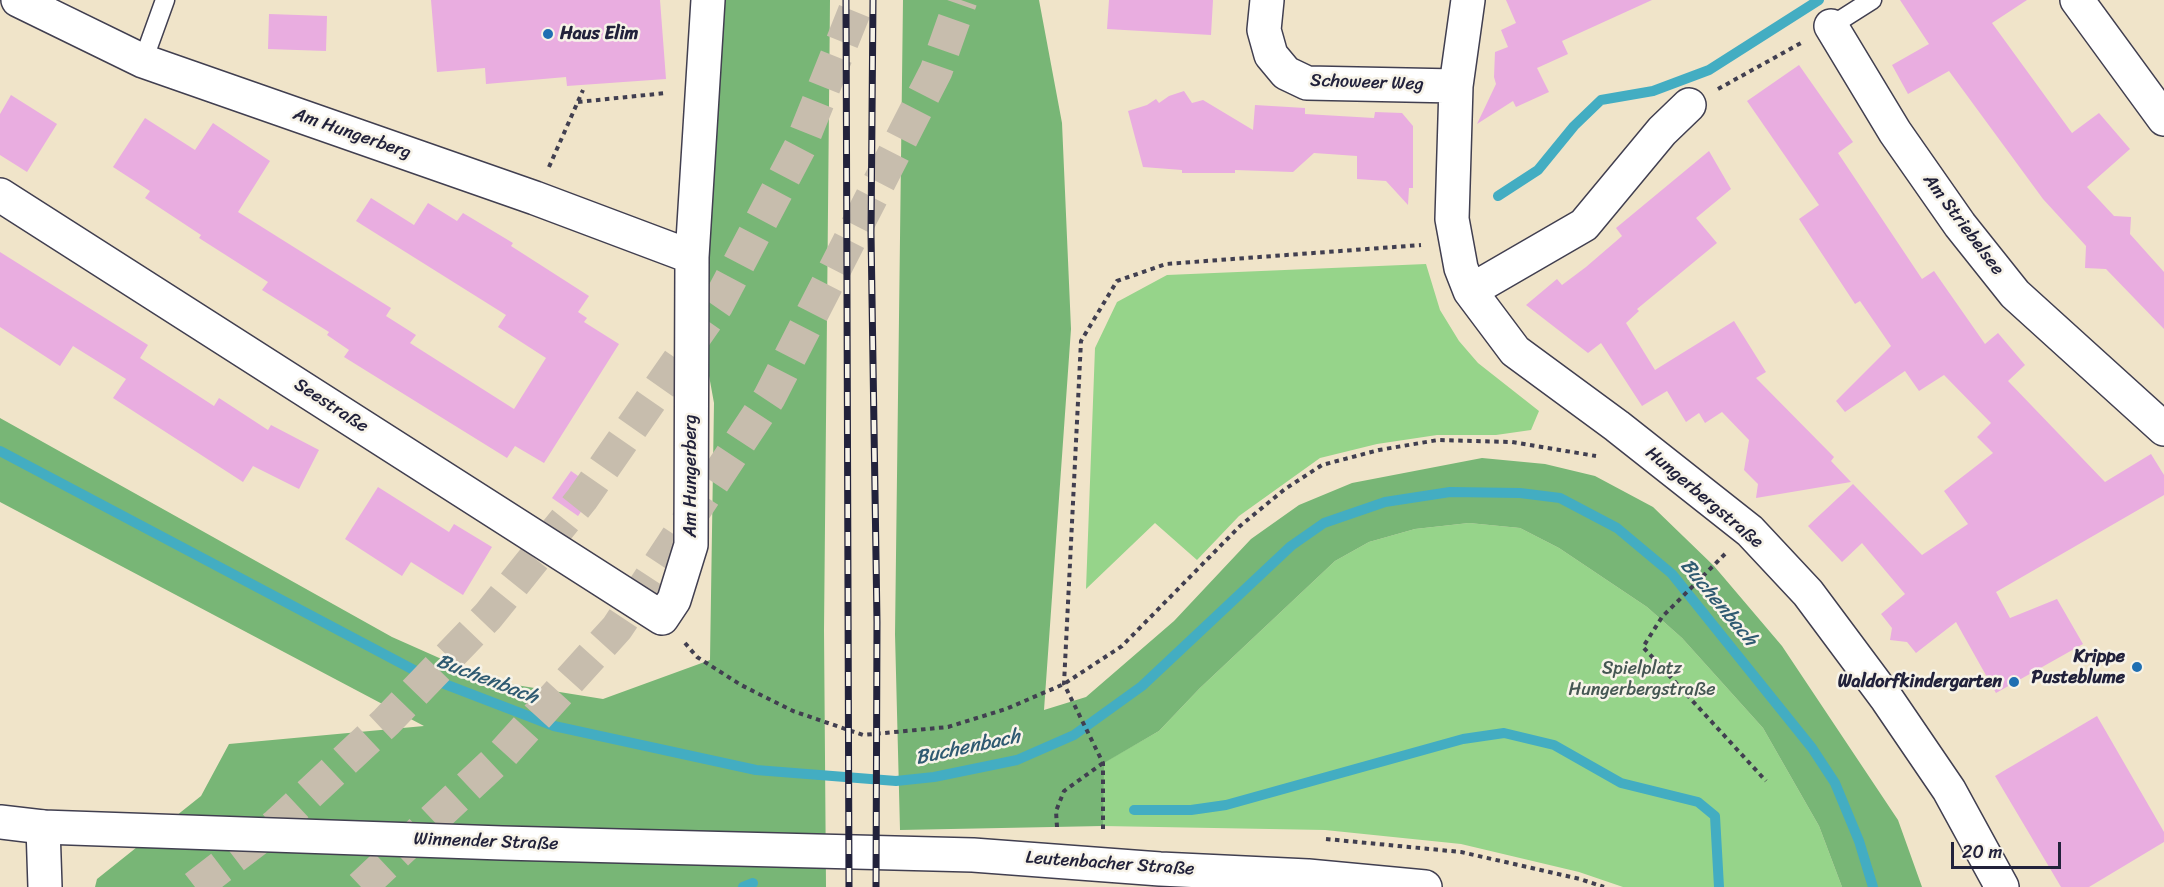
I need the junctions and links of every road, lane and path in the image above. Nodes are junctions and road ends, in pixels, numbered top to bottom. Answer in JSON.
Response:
{"nodes":[{"id":1,"x":18,"y":0,"type":"edge"},
{"id":2,"x":165,"y":0,"type":"edge"},
{"id":3,"x":708,"y":0,"type":"edge"},
{"id":4,"x":1267,"y":0,"type":"edge"},
{"id":5,"x":1468,"y":0,"type":"edge"},
{"id":6,"x":1872,"y":0,"type":"edge"},
{"id":7,"x":2089,"y":5,"type":"edge"},
{"id":8,"x":1831,"y":26,"type":"junction"},
{"id":9,"x":143,"y":61,"type":"junction"},
{"id":10,"x":1456,"y":86,"type":"junction"},
{"id":11,"x":703,"y":89,"type":"junction"},
{"id":12,"x":583,"y":90,"type":"dead end"},
{"id":13,"x":578,"y":102,"type":"junction"},
{"id":14,"x":1689,"y":105,"type":"joint"},
{"id":15,"x":2164,"y":119,"type":"edge"},
{"id":16,"x":0,"y":195,"type":"edge"},
{"id":17,"x":535,"y":198,"type":"junction"},
{"id":18,"x":1454,"y":241,"type":"junction"},
{"id":19,"x":692,"y":257,"type":"junction"},
{"id":20,"x":1470,"y":291,"type":"junction"},
{"id":21,"x":2164,"y":429,"type":"edge"},
{"id":22,"x":1603,"y":457,"type":"dead end"},
{"id":23,"x":1714,"y":566,"type":"dead end"},
{"id":24,"x":662,"y":618,"type":"junction"},
{"id":25,"x":1064,"y":684,"type":"junction"},
{"id":26,"x":1103,"y":763,"type":"junction"},
{"id":27,"x":1766,"y":781,"type":"dead end"},
{"id":28,"x":0,"y":822,"type":"edge"},
{"id":29,"x":43,"y":827,"type":"junction"},
{"id":30,"x":1057,"y":832,"type":"dead end"},
{"id":31,"x":1114,"y":833,"type":"dead end"},
{"id":32,"x":973,"y":855,"type":"joint"},
{"id":33,"x":1250,"y":880,"type":"edge"},
{"id":34,"x":45,"y":887,"type":"edge"},
{"id":35,"x":1425,"y":887,"type":"edge"},
{"id":36,"x":2002,"y":887,"type":"edge"}],
"edges":[{"from":1,"to":9,"type":"street","name":"Am Hungerberg"},
{"from":2,"to":9,"type":"lane"},
{"from":3,"to":11,"type":"street","name":"Am Hungerberg"},
{"from":4,"to":10,"type":"street","name":"Schoweer Weg"},
{"from":5,"to":10,"type":"street","name":"Hungerbergstraße"},
{"from":6,"to":8,"type":"lane"},
{"from":7,"to":15,"type":"street"},
{"from":8,"to":14,"type":"path"},
{"from":8,"to":21,"type":"street","name":"Am Striebelsee"},
{"from":9,"to":17,"type":"street","name":"Am Hungerberg"},
{"from":10,"to":18,"type":"street","name":"Hungerbergstraße"},
{"from":11,"to":13,"type":"path"},
{"from":11,"to":19,"type":"street","name":"Am Hungerberg"},
{"from":12,"to":13,"type":"path"},
{"from":13,"to":17,"type":"path"},
{"from":14,"to":20,"type":"street"},
{"from":16,"to":24,"type":"street","name":"Seestraße"},
{"from":17,"to":19,"type":"street","name":"Am Hungerberg"},
{"from":18,"to":20,"type":"street","name":"Hungerbergstraße"},
{"from":18,"to":25,"type":"path"},
{"from":19,"to":24,"type":"street","name":"Am Hungerberg"},
{"from":20,"to":36,"type":"street","name":"Hungerbergstraße"},
{"from":22,"to":25,"type":"path"},
{"from":23,"to":27,"type":"path"},
{"from":24,"to":25,"type":"path"},
{"from":25,"to":26,"type":"path"},
{"from":26,"to":30,"type":"path"},
{"from":26,"to":31,"type":"path"},
{"from":28,"to":29,"type":"street","name":"Winnender Straße"},
{"from":29,"to":32,"type":"street","name":"Winnender Straße"},
{"from":29,"to":34,"type":"street"},
{"from":32,"to":33,"type":"street","name":"Leutenbacher Straße"},
{"from":33,"to":35,"type":"street","name":"Leutenbacher Straße"}]}
